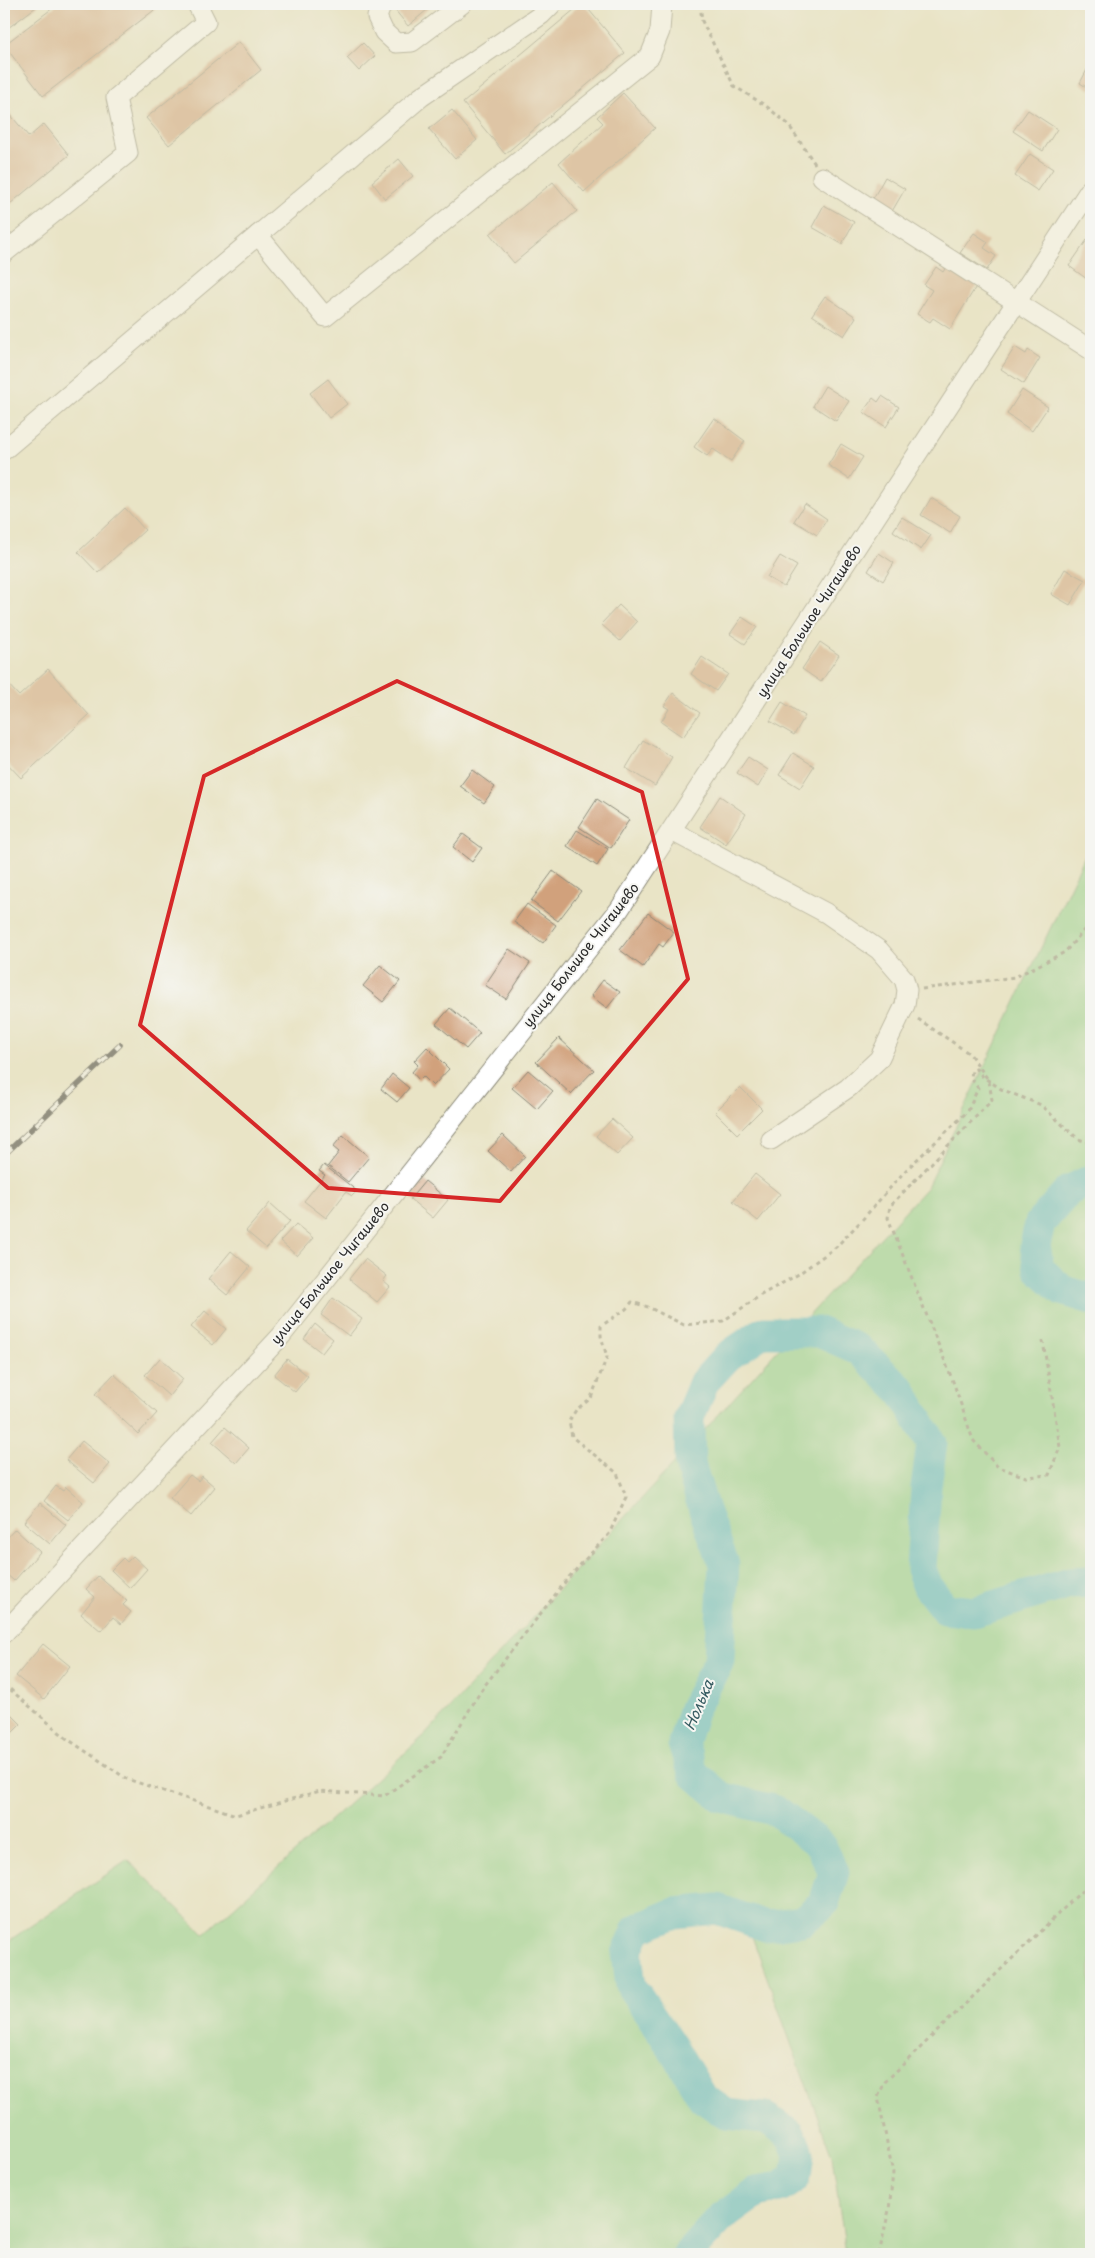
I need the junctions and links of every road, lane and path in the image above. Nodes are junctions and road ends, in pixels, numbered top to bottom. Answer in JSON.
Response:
{"nodes":[{"id":1,"x":197,"y":4,"type":"edge"},
{"id":2,"x":382,"y":4,"type":"edge"},
{"id":3,"x":462,"y":4,"type":"edge"},
{"id":4,"x":552,"y":4,"type":"edge"},
{"id":5,"x":662,"y":4,"type":"edge"},
{"id":6,"x":700,"y":4,"type":"edge"},
{"id":7,"x":822,"y":177,"type":"joint"},
{"id":8,"x":1091,"y":188,"type":"edge"},
{"id":9,"x":258,"y":235,"type":"junction"},
{"id":10,"x":4,"y":253,"type":"edge"},
{"id":11,"x":1017,"y":302,"type":"junction"},
{"id":12,"x":1091,"y":350,"type":"edge"},
{"id":13,"x":4,"y":450,"type":"edge"},
{"id":14,"x":672,"y":831,"type":"junction"},
{"id":15,"x":1091,"y":922,"type":"edge"},
{"id":16,"x":907,"y":990,"type":"junction"},
{"id":17,"x":915,"y":1017,"type":"dead end"},
{"id":18,"x":989,"y":1081,"type":"junction"},
{"id":19,"x":771,"y":1140,"type":"dead end"},
{"id":20,"x":1091,"y":1143,"type":"edge"},
{"id":21,"x":1043,"y":1341,"type":"dead end"},
{"id":22,"x":4,"y":1633,"type":"edge"},
{"id":23,"x":4,"y":1684,"type":"edge"},
{"id":24,"x":1091,"y":1882,"type":"edge"},
{"id":25,"x":879,"y":2254,"type":"edge"}],
"edges":[{"from":1,"to":10,"type":"street"},
{"from":2,"to":3,"type":"street"},
{"from":4,"to":9,"type":"street"},
{"from":5,"to":9,"type":"street"},
{"from":6,"to":7,"type":"path"},
{"from":7,"to":11,"type":"street"},
{"from":8,"to":11,"type":"street","name":"улица Большое Чигашево"},
{"from":9,"to":13,"type":"street"},
{"from":11,"to":12,"type":"street"},
{"from":11,"to":14,"type":"street","name":"улица Большое Чигашево"},
{"from":14,"to":16,"type":"street"},
{"from":14,"to":22,"type":"street","name":"улица Большое Чигашево"},
{"from":15,"to":16,"type":"path"},
{"from":16,"to":19,"type":"street"},
{"from":17,"to":18,"type":"path"},
{"from":18,"to":20,"type":"path"},
{"from":18,"to":21,"type":"path"},
{"from":18,"to":23,"type":"path"},
{"from":24,"to":25,"type":"path"}]}
